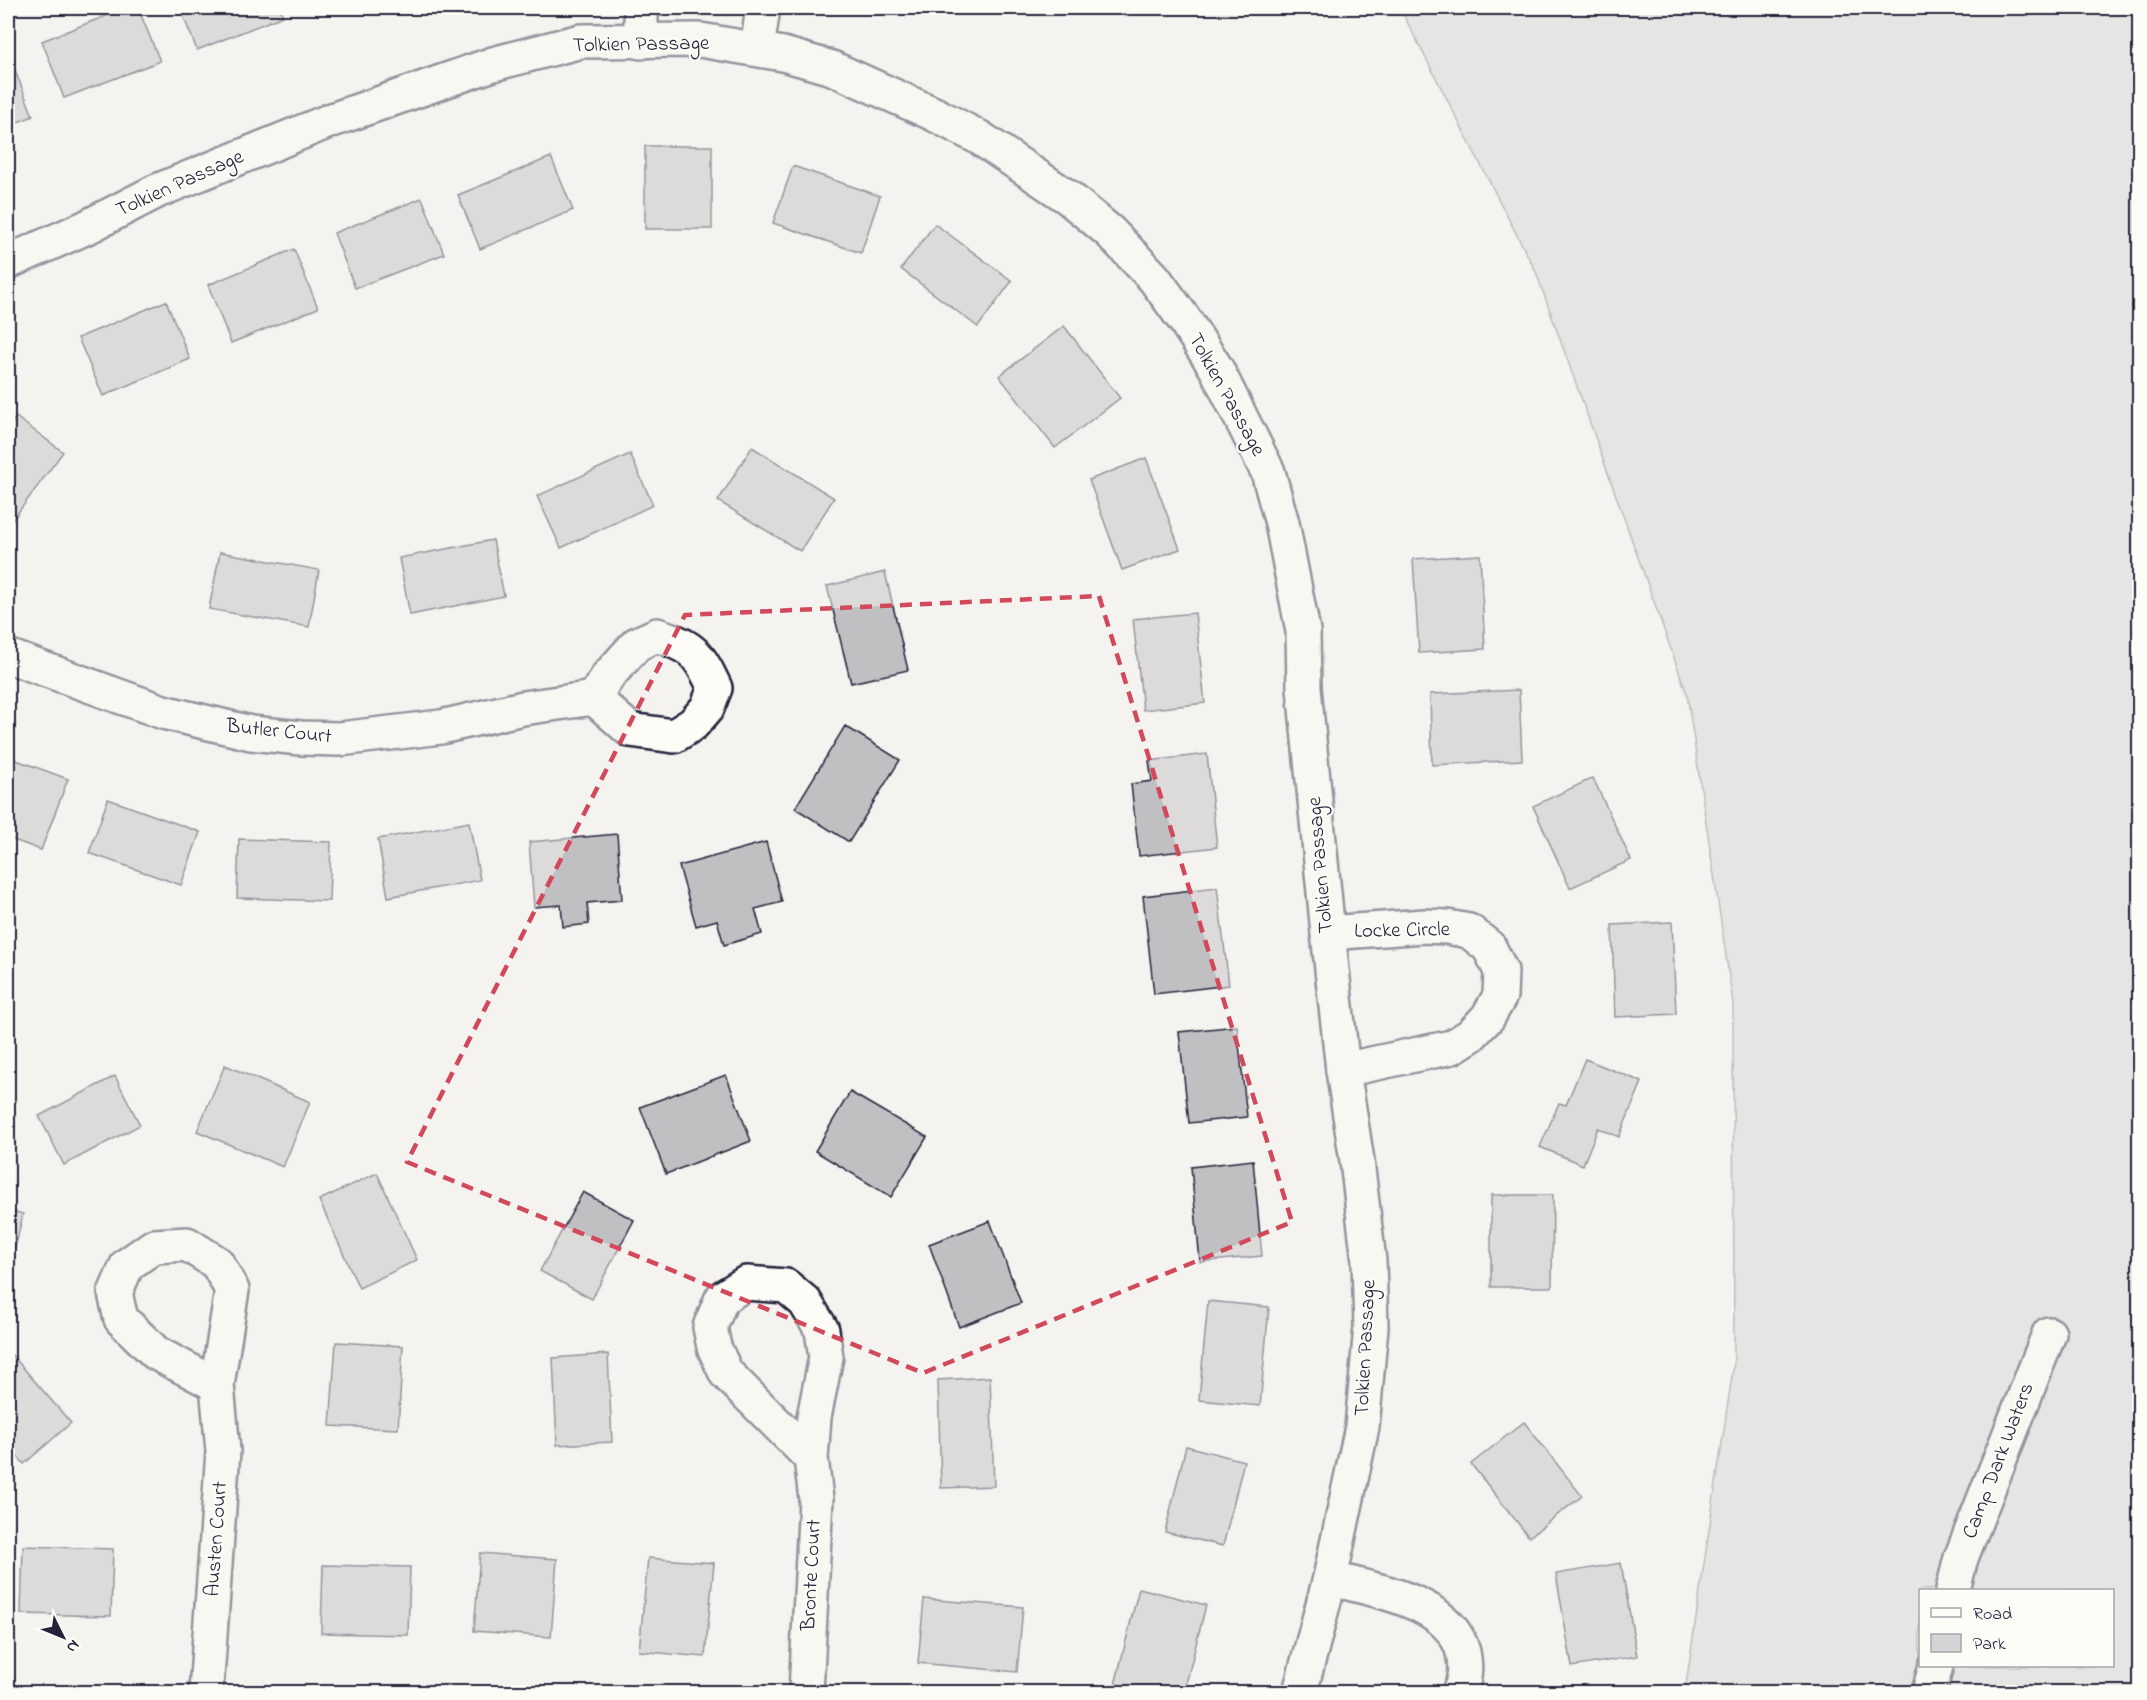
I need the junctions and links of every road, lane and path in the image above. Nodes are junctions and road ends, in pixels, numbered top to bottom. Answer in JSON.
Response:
{"nodes":[{"id":1,"x":641,"y":8,"type":"edge"},
{"id":2,"x":763,"y":8,"type":"edge"},
{"id":3,"x":641,"y":42,"type":"junction"},
{"id":4,"x":757,"y":49,"type":"junction"},
{"id":5,"x":8,"y":262,"type":"edge"},
{"id":6,"x":8,"y":656,"type":"edge"},
{"id":7,"x":594,"y":698,"type":"dead end"},
{"id":8,"x":1328,"y":933,"type":"junction"},
{"id":9,"x":1343,"y":1070,"type":"junction"},
{"id":10,"x":2049,"y":1334,"type":"dead end"},
{"id":11,"x":217,"y":1385,"type":"dead end"},
{"id":12,"x":811,"y":1458,"type":"junction"},
{"id":13,"x":1330,"y":1578,"type":"junction"},
{"id":14,"x":1953,"y":1589,"type":"edge"},
{"id":15,"x":1935,"y":1667,"type":"edge"},
{"id":16,"x":206,"y":1692,"type":"edge"},
{"id":17,"x":806,"y":1692,"type":"edge"},
{"id":18,"x":1300,"y":1692,"type":"edge"},
{"id":19,"x":1459,"y":1692,"type":"edge"},
{"id":20,"x":1929,"y":1692,"type":"edge"}],
"edges":[{"from":1,"to":3,"type":"street"},
{"from":2,"to":4,"type":"street"},
{"from":3,"to":4,"type":"street","name":"Tolkien Passage"},
{"from":3,"to":5,"type":"street","name":"Tolkien Passage"},
{"from":4,"to":8,"type":"street","name":"Tolkien Passage"},
{"from":6,"to":7,"type":"street","name":"Butler Court"},
{"from":8,"to":9,"type":"street","name":"Tolkien Passage"},
{"from":8,"to":9,"type":"street","name":"Locke Circle"},
{"from":9,"to":13,"type":"street","name":"Tolkien Passage"},
{"from":10,"to":14,"type":"street","name":"Camp Dark Waters"},
{"from":11,"to":16,"type":"street","name":"Austen Court"},
{"from":12,"to":12,"type":"street","name":"Bronte Court"},
{"from":12,"to":17,"type":"street","name":"Bronte Court"},
{"from":13,"to":18,"type":"street","name":"Tolkien Passage"},
{"from":13,"to":19,"type":"street"},
{"from":15,"to":20,"type":"street"}]}
